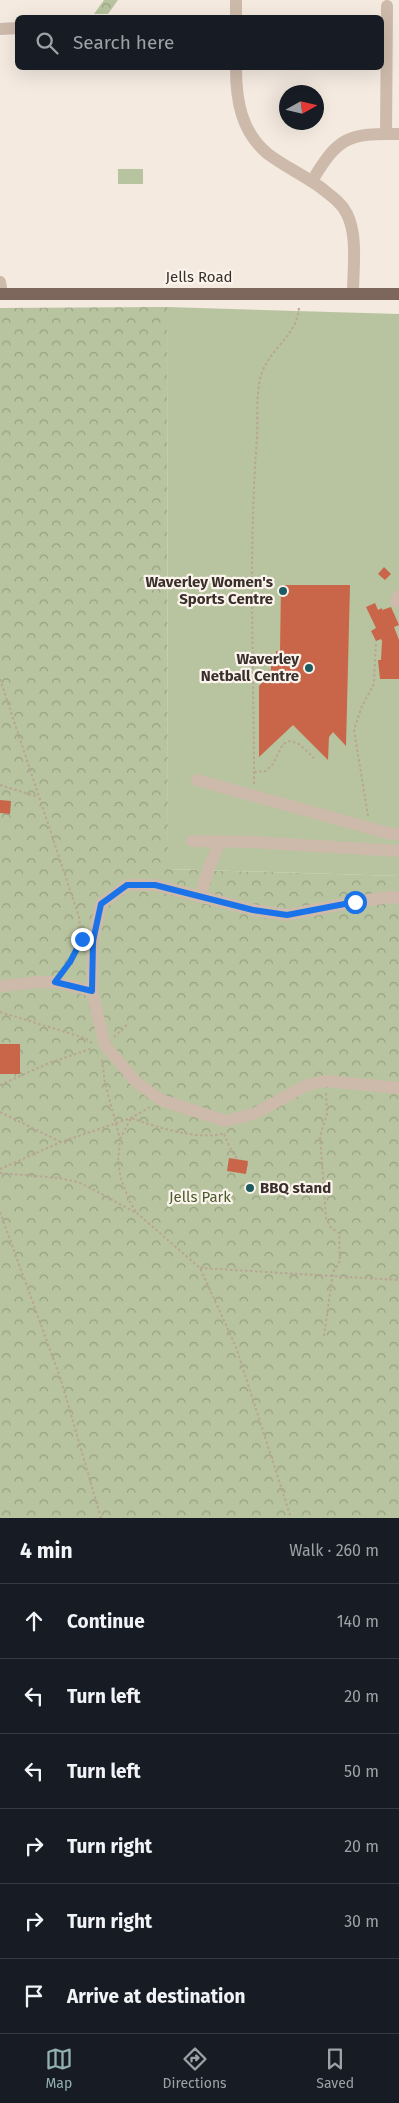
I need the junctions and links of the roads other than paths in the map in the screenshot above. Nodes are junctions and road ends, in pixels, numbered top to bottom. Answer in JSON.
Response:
{"nodes":[{"id":1,"x":236,"y":0,"type":"edge"},
{"id":2,"x":387,"y":6,"type":"dead end"},
{"id":3,"x":236,"y":15,"type":"edge"},
{"id":4,"x":0,"y":28,"type":"edge"},
{"id":5,"x":15,"y":28,"type":"edge"},
{"id":6,"x":236,"y":70,"type":"edge"},
{"id":7,"x":386,"y":134,"type":"junction"},
{"id":8,"x":399,"y":134,"type":"edge"},
{"id":9,"x":312,"y":182,"type":"junction"},
{"id":10,"x":1,"y":290,"type":"edge"},
{"id":11,"x":353,"y":293,"type":"junction"},
{"id":12,"x":399,"y":294,"type":"edge"},
{"id":13,"x":197,"y":780,"type":"dead end"},
{"id":14,"x":370,"y":828,"type":"junction"},
{"id":15,"x":399,"y":834,"type":"edge"},
{"id":16,"x":192,"y":841,"type":"dead end"},
{"id":17,"x":220,"y":842,"type":"junction"},
{"id":18,"x":367,"y":850,"type":"junction"},
{"id":19,"x":399,"y":851,"type":"edge"},
{"id":20,"x":200,"y":897,"type":"junction"},
{"id":21,"x":399,"y":898,"type":"edge"},
{"id":22,"x":0,"y":986,"type":"edge"},
{"id":23,"x":92,"y":991,"type":"junction"},
{"id":24,"x":399,"y":1088,"type":"edge"}],
"edges":[{"from":1,"to":3,"type":"street"},
{"from":2,"to":7,"type":"street"},
{"from":4,"to":5,"type":"street"},
{"from":6,"to":9,"type":"street"},
{"from":7,"to":8,"type":"street"},
{"from":7,"to":9,"type":"street"},
{"from":9,"to":11,"type":"street"},
{"from":10,"to":11,"type":"main road","name":"Jells Road"},
{"from":11,"to":12,"type":"main road","name":"Jells Road"},
{"from":13,"to":14,"type":"street"},
{"from":14,"to":15,"type":"street"},
{"from":14,"to":18,"type":"street"},
{"from":16,"to":17,"type":"street"},
{"from":17,"to":18,"type":"street"},
{"from":17,"to":20,"type":"street"},
{"from":18,"to":19,"type":"street"},
{"from":20,"to":21,"type":"street"},
{"from":20,"to":23,"type":"street"},
{"from":22,"to":23,"type":"street"},
{"from":23,"to":24,"type":"street"}]}
